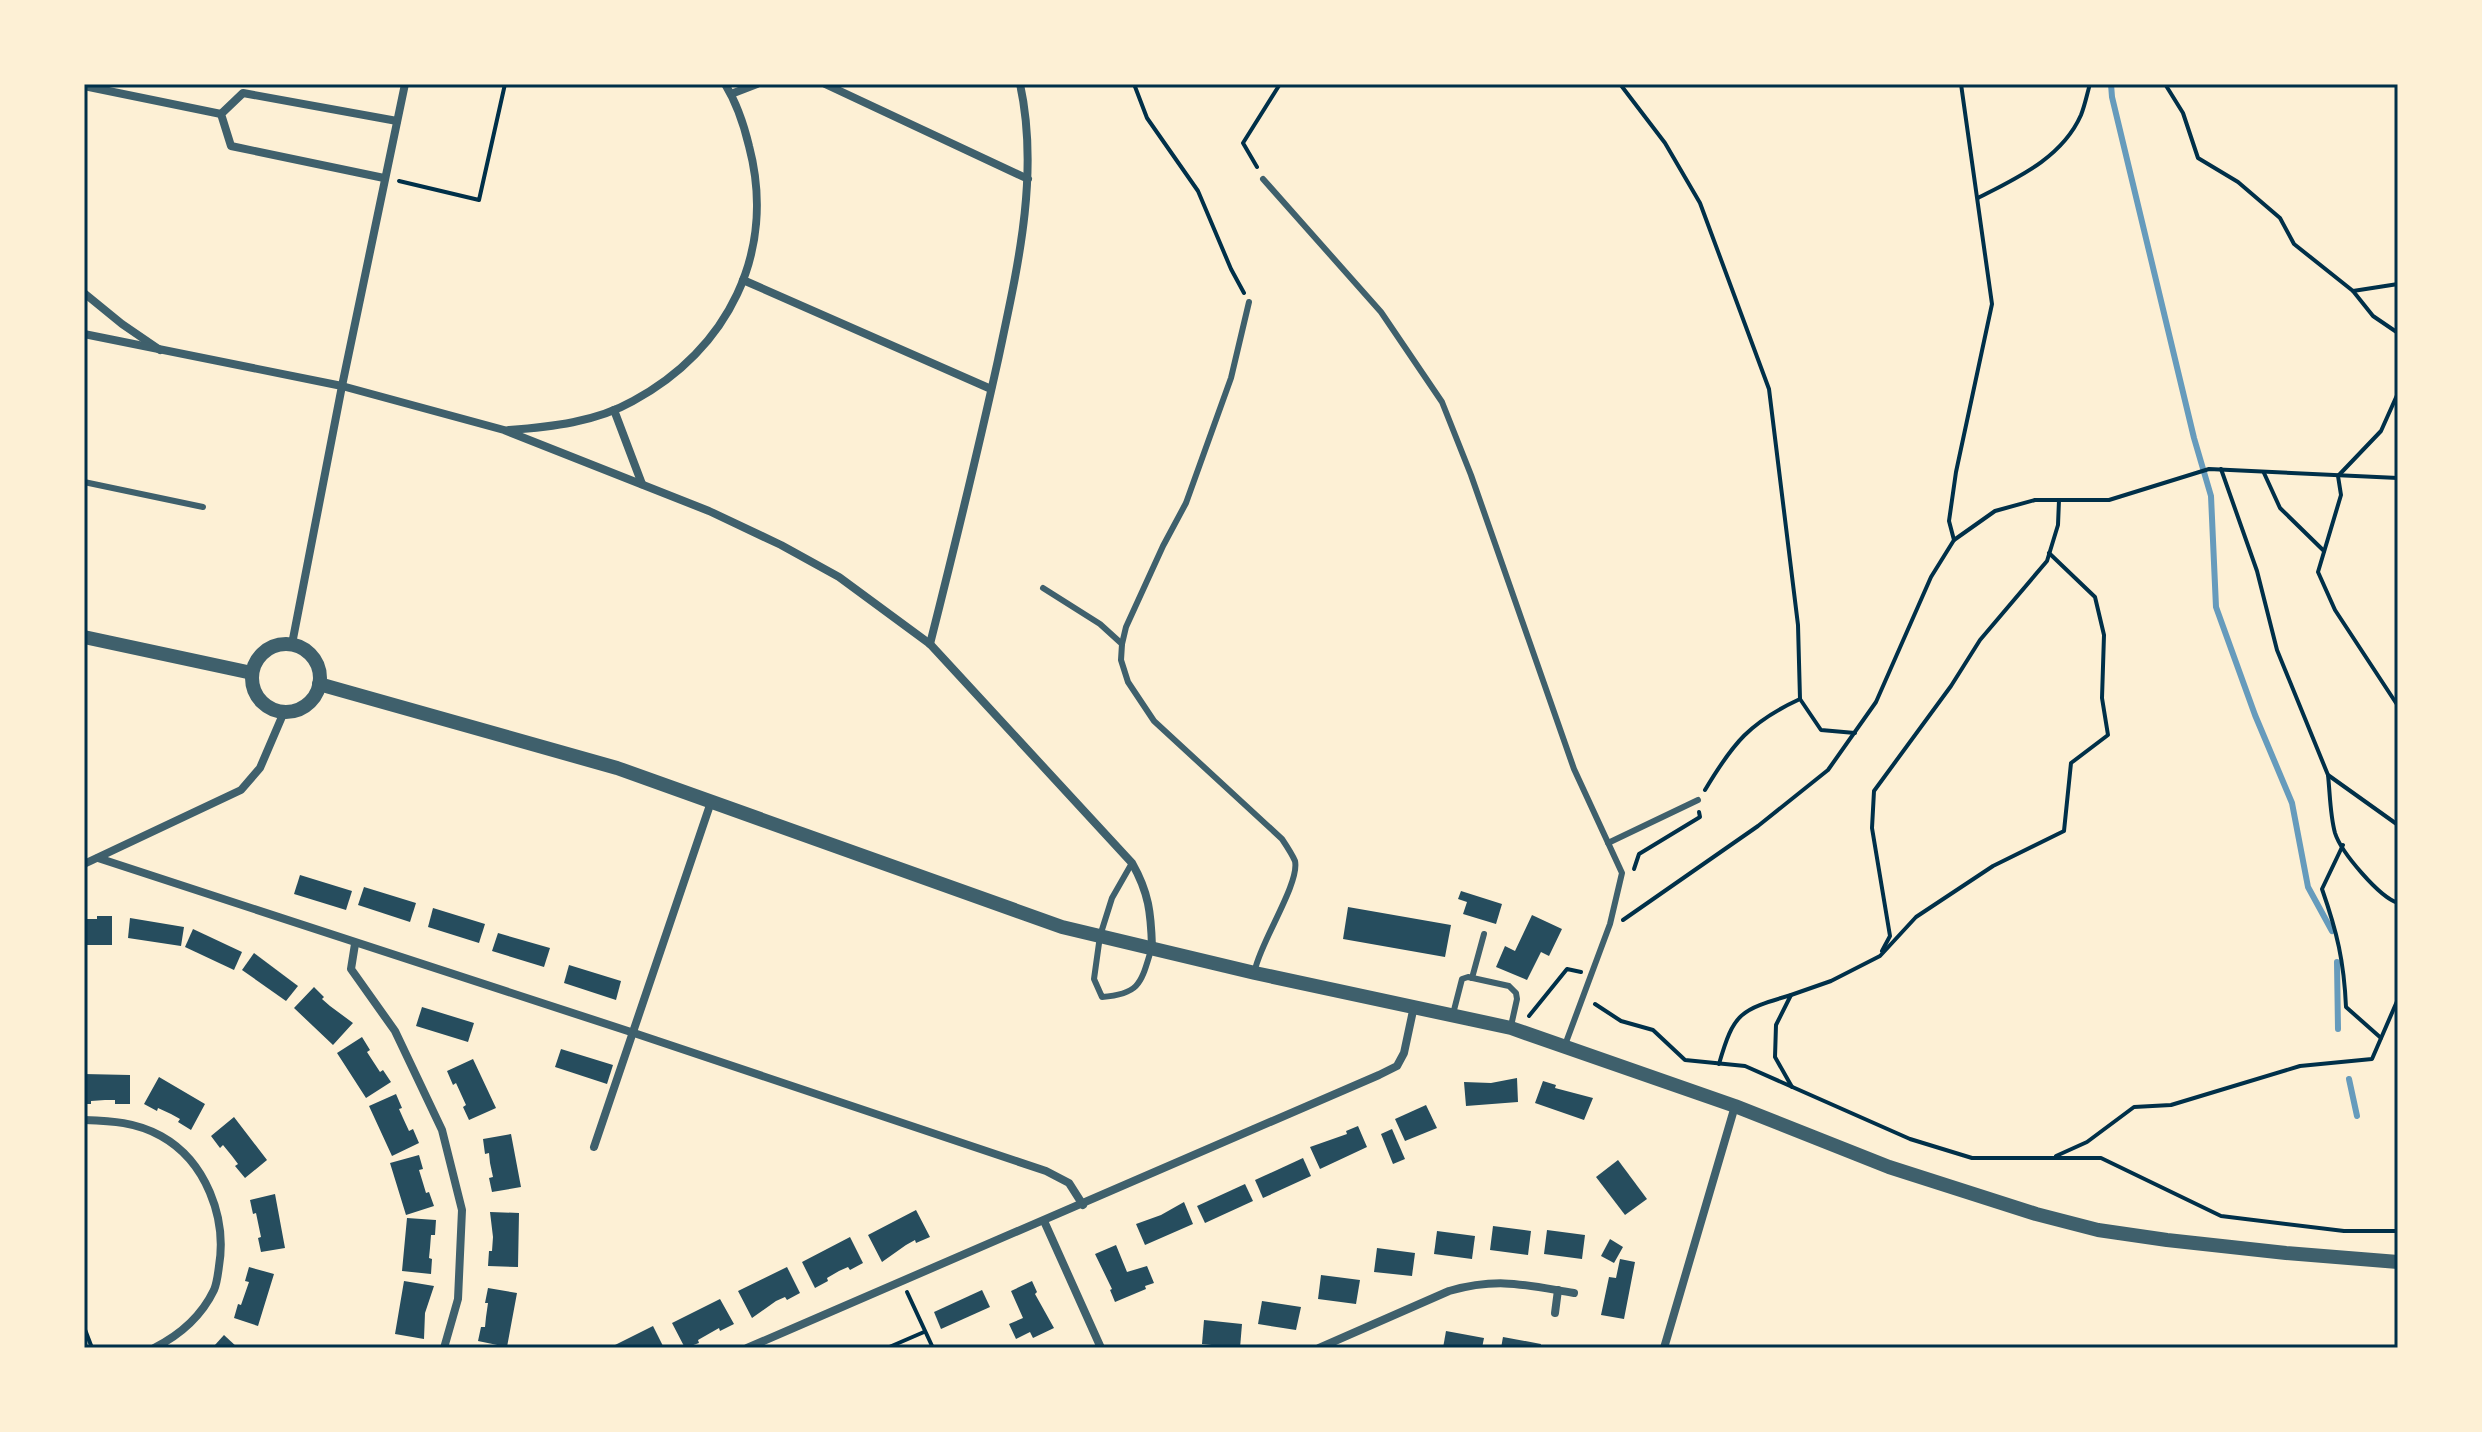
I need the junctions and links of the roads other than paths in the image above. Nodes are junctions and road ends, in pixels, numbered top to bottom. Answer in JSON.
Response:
{"nodes":[{"id":1,"x":127,"y":84,"type":"edge"},
{"id":2,"x":405,"y":84,"type":"edge"},
{"id":3,"x":725,"y":84,"type":"edge"},
{"id":4,"x":757,"y":84,"type":"edge"},
{"id":5,"x":825,"y":84,"type":"edge"},
{"id":6,"x":1020,"y":84,"type":"edge"},
{"id":7,"x":84,"y":86,"type":"edge"},
{"id":8,"x":124,"y":94,"type":"junction"},
{"id":9,"x":731,"y":94,"type":"junction"},
{"id":10,"x":221,"y":114,"type":"junction"},
{"id":11,"x":397,"y":121,"type":"junction"},
{"id":12,"x":384,"y":178,"type":"junction"},
{"id":13,"x":1028,"y":179,"type":"junction"},
{"id":14,"x":1263,"y":179,"type":"road end"},
{"id":15,"x":743,"y":280,"type":"junction"},
{"id":16,"x":84,"y":293,"type":"edge"},
{"id":17,"x":1249,"y":302,"type":"road end"},
{"id":18,"x":84,"y":334,"type":"edge"},
{"id":19,"x":164,"y":352,"type":"junction"},
{"id":20,"x":342,"y":386,"type":"junction"},
{"id":21,"x":991,"y":389,"type":"junction"},
{"id":22,"x":614,"y":410,"type":"junction"},
{"id":23,"x":504,"y":430,"type":"junction"},
{"id":24,"x":84,"y":482,"type":"edge"},
{"id":25,"x":642,"y":484,"type":"junction"},
{"id":26,"x":203,"y":507,"type":"dead end"},
{"id":27,"x":1043,"y":588,"type":"dead end"},
{"id":28,"x":84,"y":637,"type":"edge"},
{"id":29,"x":292,"y":644,"type":"junction"},
{"id":30,"x":930,"y":644,"type":"junction"},
{"id":31,"x":1122,"y":644,"type":"junction"},
{"id":32,"x":252,"y":673,"type":"junction"},
{"id":33,"x":319,"y":684,"type":"junction"},
{"id":34,"x":284,"y":712,"type":"junction"},
{"id":35,"x":1698,"y":800,"type":"road end"},
{"id":36,"x":711,"y":802,"type":"junction"},
{"id":37,"x":1608,"y":843,"type":"junction"},
{"id":38,"x":98,"y":858,"type":"junction"},
{"id":39,"x":1132,"y":863,"type":"junction"},
{"id":40,"x":84,"y":864,"type":"edge"},
{"id":41,"x":1484,"y":934,"type":"dead end"},
{"id":42,"x":1100,"y":936,"type":"junction"},
{"id":43,"x":355,"y":944,"type":"junction"},
{"id":44,"x":1152,"y":947,"type":"junction"},
{"id":45,"x":1255,"y":973,"type":"junction"},
{"id":46,"x":1472,"y":978,"type":"junction"},
{"id":47,"x":1414,"y":1006,"type":"junction"},
{"id":48,"x":1453,"y":1014,"type":"junction"},
{"id":49,"x":1518,"y":1030,"type":"junction"},
{"id":50,"x":634,"y":1033,"type":"junction"},
{"id":51,"x":1565,"y":1045,"type":"junction"},
{"id":52,"x":1735,"y":1106,"type":"junction"},
{"id":53,"x":84,"y":1120,"type":"edge"},
{"id":54,"x":594,"y":1147,"type":"dead end"},
{"id":55,"x":1083,"y":1205,"type":"junction"},
{"id":56,"x":1044,"y":1221,"type":"junction"},
{"id":57,"x":2398,"y":1262,"type":"edge"},
{"id":58,"x":1558,"y":1290,"type":"junction"},
{"id":59,"x":1574,"y":1293,"type":"dead end"},
{"id":60,"x":1555,"y":1313,"type":"dead end"},
{"id":61,"x":154,"y":1348,"type":"edge"},
{"id":62,"x":444,"y":1348,"type":"edge"},
{"id":63,"x":747,"y":1348,"type":"edge"},
{"id":64,"x":1101,"y":1348,"type":"edge"},
{"id":65,"x":1319,"y":1348,"type":"edge"},
{"id":66,"x":1664,"y":1348,"type":"edge"}],
"edges":[{"from":1,"to":8,"type":"lane"},
{"from":2,"to":11,"type":"street"},
{"from":3,"to":9,"type":"street"},
{"from":4,"to":9,"type":"street"},
{"from":5,"to":13,"type":"street"},
{"from":6,"to":13,"type":"street"},
{"from":7,"to":8,"type":"street"},
{"from":8,"to":10,"type":"street"},
{"from":9,"to":15,"type":"street"},
{"from":10,"to":11,"type":"street"},
{"from":10,"to":12,"type":"street"},
{"from":11,"to":12,"type":"street"},
{"from":12,"to":20,"type":"street"},
{"from":13,"to":21,"type":"street"},
{"from":14,"to":37,"type":"lane"},
{"from":15,"to":21,"type":"street"},
{"from":15,"to":22,"type":"street"},
{"from":16,"to":19,"type":"street"},
{"from":17,"to":31,"type":"lane"},
{"from":18,"to":19,"type":"street"},
{"from":19,"to":20,"type":"street"},
{"from":20,"to":23,"type":"street"},
{"from":20,"to":29,"type":"street"},
{"from":21,"to":30,"type":"street"},
{"from":22,"to":23,"type":"street"},
{"from":22,"to":25,"type":"street"},
{"from":23,"to":25,"type":"street"},
{"from":24,"to":26,"type":"lane"},
{"from":25,"to":30,"type":"street"},
{"from":27,"to":31,"type":"lane"},
{"from":28,"to":32,"type":"street"},
{"from":29,"to":32,"type":"street"},
{"from":29,"to":33,"type":"street"},
{"from":30,"to":39,"type":"street"},
{"from":31,"to":45,"type":"lane"},
{"from":32,"to":34,"type":"street"},
{"from":33,"to":34,"type":"street"},
{"from":33,"to":36,"type":"street"},
{"from":34,"to":38,"type":"street"},
{"from":35,"to":37,"type":"lane"},
{"from":36,"to":42,"type":"street"},
{"from":36,"to":50,"type":"street"},
{"from":37,"to":51,"type":"lane"},
{"from":38,"to":40,"type":"street"},
{"from":38,"to":43,"type":"street"},
{"from":39,"to":42,"type":"lane"},
{"from":39,"to":44,"type":"street"},
{"from":41,"to":46,"type":"lane"},
{"from":42,"to":44,"type":"street"},
{"from":42,"to":44,"type":"lane"},
{"from":43,"to":50,"type":"street"},
{"from":43,"to":62,"type":"street"},
{"from":44,"to":45,"type":"street"},
{"from":45,"to":47,"type":"street"},
{"from":46,"to":48,"type":"lane"},
{"from":46,"to":49,"type":"lane"},
{"from":47,"to":48,"type":"street"},
{"from":47,"to":55,"type":"street"},
{"from":48,"to":49,"type":"street"},
{"from":49,"to":51,"type":"street"},
{"from":50,"to":54,"type":"street"},
{"from":50,"to":55,"type":"street"},
{"from":51,"to":52,"type":"street"},
{"from":52,"to":57,"type":"street"},
{"from":52,"to":66,"type":"street"},
{"from":53,"to":61,"type":"street"},
{"from":55,"to":56,"type":"street"},
{"from":56,"to":63,"type":"street"},
{"from":56,"to":64,"type":"street"},
{"from":58,"to":59,"type":"street"},
{"from":58,"to":60,"type":"street"},
{"from":58,"to":65,"type":"street"}]}
